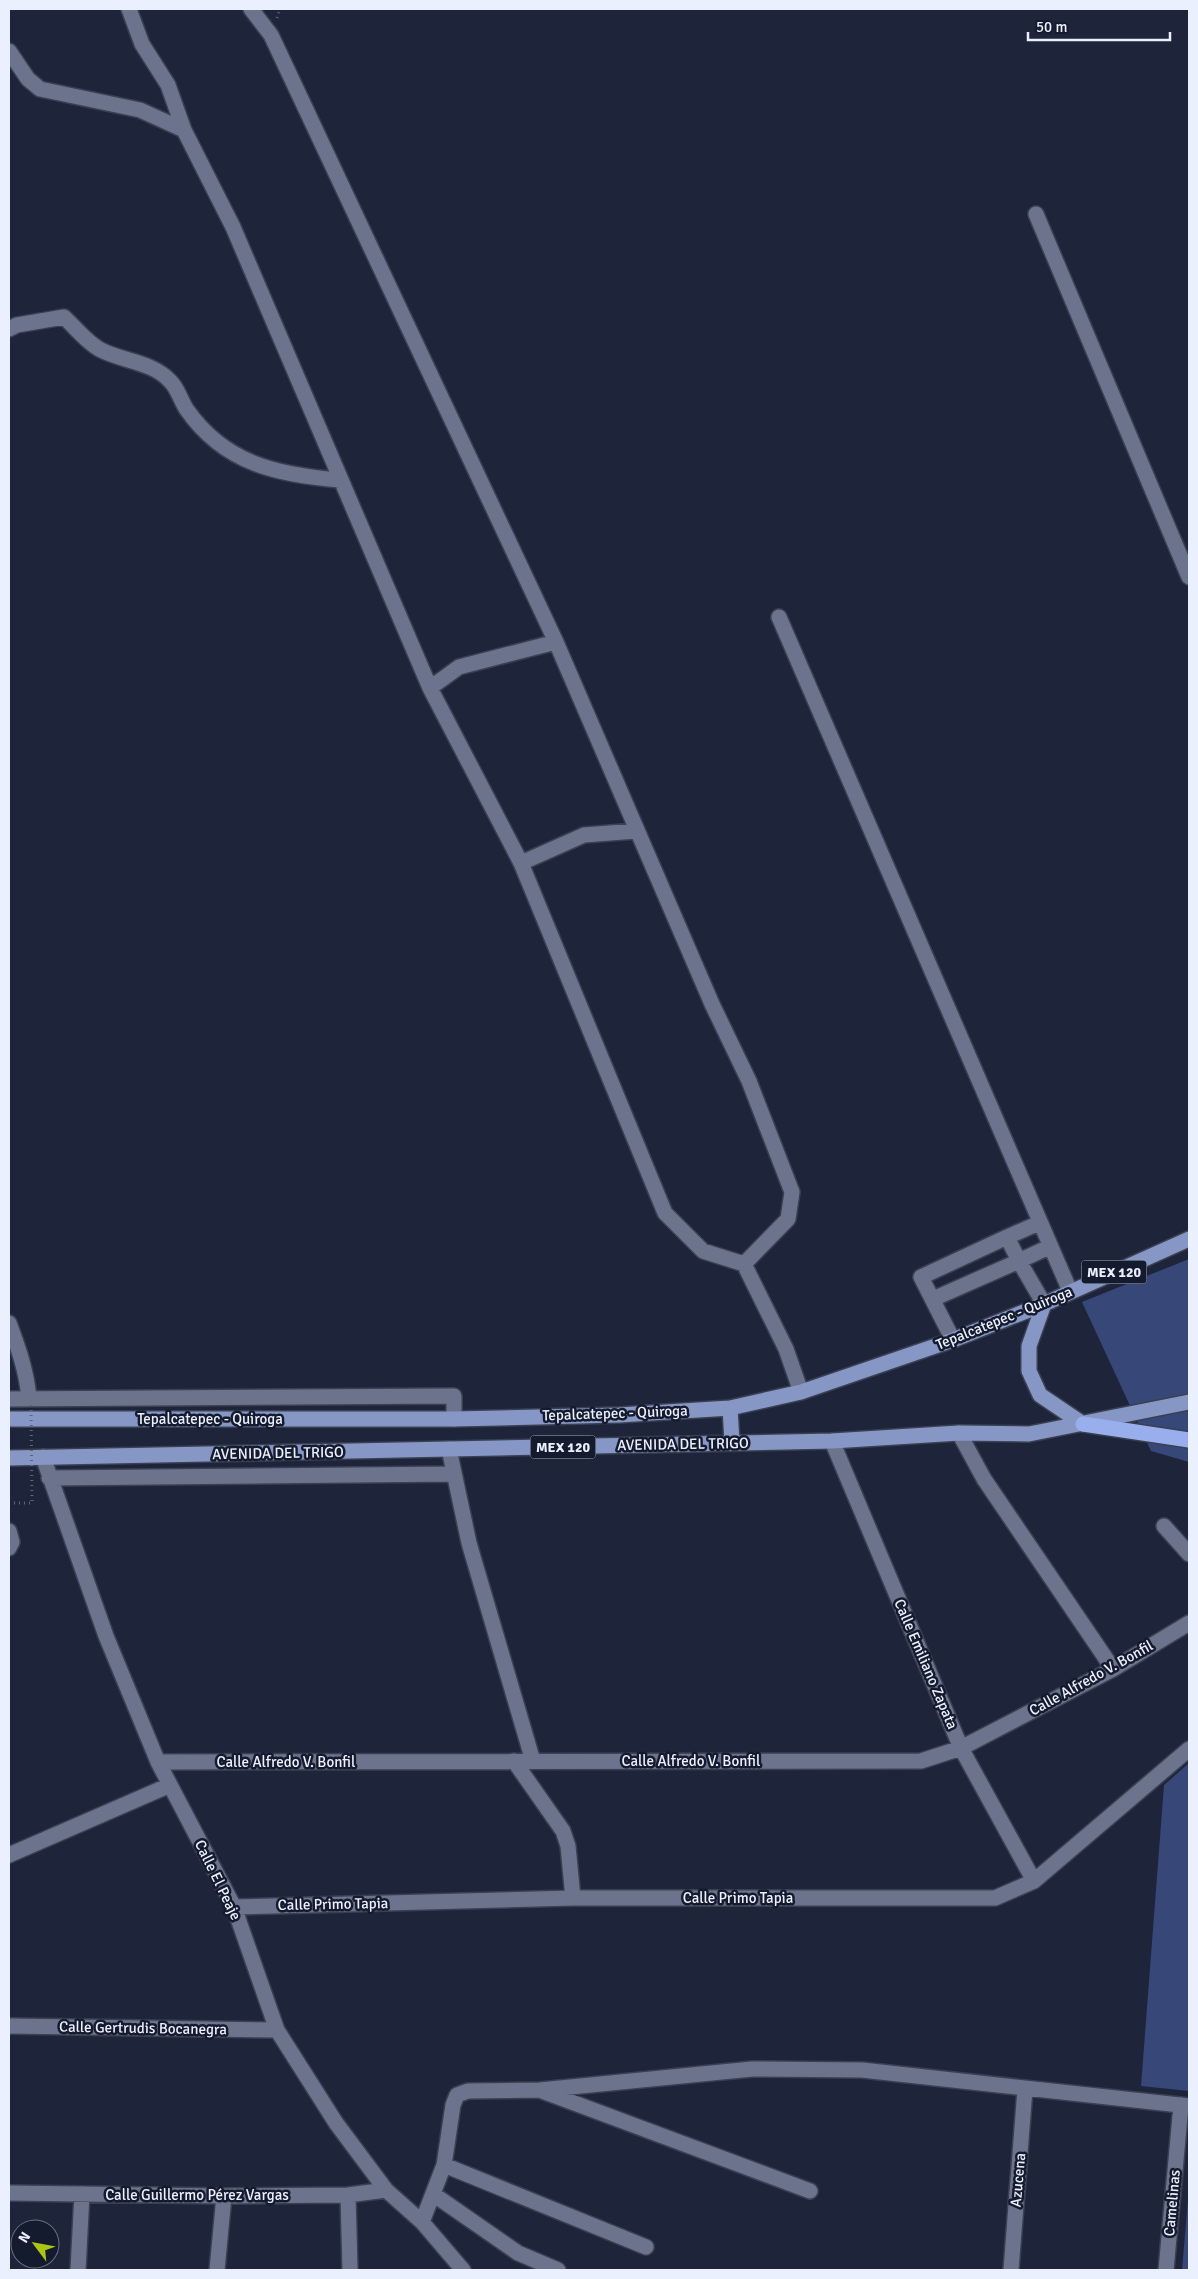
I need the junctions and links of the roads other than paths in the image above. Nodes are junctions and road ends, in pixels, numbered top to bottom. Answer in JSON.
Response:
{"nodes":[{"id":1,"x":129,"y":9,"type":"edge"},
{"id":2,"x":251,"y":9,"type":"edge"},
{"id":3,"x":9,"y":51,"type":"edge"},
{"id":4,"x":184,"y":130,"type":"junction"},
{"id":5,"x":1036,"y":214,"type":"dead end"},
{"id":6,"x":9,"y":329,"type":"edge"},
{"id":7,"x":340,"y":480,"type":"junction"},
{"id":8,"x":1189,"y":577,"type":"edge"},
{"id":9,"x":779,"y":617,"type":"dead end"},
{"id":10,"x":556,"y":642,"type":"junction"},
{"id":11,"x":430,"y":688,"type":"junction"},
{"id":12,"x":636,"y":831,"type":"junction"},
{"id":13,"x":521,"y":863,"type":"junction"},
{"id":14,"x":1040,"y":1223,"type":"junction"},
{"id":15,"x":1007,"y":1237,"type":"junction"},
{"id":16,"x":1189,"y":1239,"type":"edge"},
{"id":17,"x":1050,"y":1246,"type":"junction"},
{"id":18,"x":972,"y":1254,"type":"junction"},
{"id":19,"x":1019,"y":1261,"type":"junction"},
{"id":20,"x":744,"y":1264,"type":"junction"},
{"id":21,"x":982,"y":1276,"type":"junction"},
{"id":22,"x":1070,"y":1292,"type":"junction"},
{"id":23,"x":932,"y":1299,"type":"junction"},
{"id":24,"x":1044,"y":1304,"type":"junction"},
{"id":25,"x":9,"y":1322,"type":"edge"},
{"id":26,"x":953,"y":1340,"type":"junction"},
{"id":27,"x":801,"y":1392,"type":"junction"},
{"id":28,"x":9,"y":1399,"type":"edge"},
{"id":29,"x":30,"y":1402,"type":"junction"},
{"id":30,"x":1189,"y":1402,"type":"edge"},
{"id":31,"x":730,"y":1408,"type":"junction"},
{"id":32,"x":454,"y":1419,"type":"junction"},
{"id":33,"x":9,"y":1420,"type":"edge"},
{"id":34,"x":1082,"y":1424,"type":"junction"},
{"id":35,"x":959,"y":1433,"type":"junction"},
{"id":36,"x":1189,"y":1440,"type":"edge"},
{"id":37,"x":832,"y":1441,"type":"junction"},
{"id":38,"x":732,"y":1442,"type":"junction"},
{"id":39,"x":449,"y":1449,"type":"junction"},
{"id":40,"x":42,"y":1457,"type":"junction"},
{"id":41,"x":9,"y":1458,"type":"edge"},
{"id":42,"x":454,"y":1474,"type":"junction"},
{"id":43,"x":49,"y":1478,"type":"junction"},
{"id":44,"x":1164,"y":1526,"type":"dead end"},
{"id":45,"x":9,"y":1531,"type":"edge"},
{"id":46,"x":9,"y":1548,"type":"edge"},
{"id":47,"x":1189,"y":1554,"type":"edge"},
{"id":48,"x":1189,"y":1621,"type":"edge"},
{"id":49,"x":1113,"y":1669,"type":"junction"},
{"id":50,"x":961,"y":1748,"type":"junction"},
{"id":51,"x":1189,"y":1750,"type":"edge"},
{"id":52,"x":514,"y":1761,"type":"junction"},
{"id":53,"x":534,"y":1761,"type":"junction"},
{"id":54,"x":158,"y":1762,"type":"junction"},
{"id":55,"x":170,"y":1786,"type":"junction"},
{"id":56,"x":9,"y":1855,"type":"edge"},
{"id":57,"x":1034,"y":1881,"type":"junction"},
{"id":58,"x":573,"y":1898,"type":"junction"},
{"id":59,"x":234,"y":1907,"type":"junction"},
{"id":60,"x":9,"y":2026,"type":"edge"},
{"id":61,"x":277,"y":2030,"type":"junction"},
{"id":62,"x":1025,"y":2089,"type":"junction"},
{"id":63,"x":540,"y":2090,"type":"junction"},
{"id":64,"x":1185,"y":2105,"type":"edge"},
{"id":65,"x":444,"y":2165,"type":"junction"},
{"id":66,"x":386,"y":2190,"type":"junction"},
{"id":67,"x":810,"y":2191,"type":"dead end"},
{"id":68,"x":9,"y":2193,"type":"edge"},
{"id":69,"x":82,"y":2194,"type":"junction"},
{"id":70,"x":433,"y":2194,"type":"junction"},
{"id":71,"x":348,"y":2195,"type":"junction"},
{"id":72,"x":224,"y":2196,"type":"junction"},
{"id":73,"x":422,"y":2222,"type":"junction"},
{"id":74,"x":646,"y":2247,"type":"dead end"},
{"id":75,"x":78,"y":2270,"type":"edge"},
{"id":76,"x":217,"y":2270,"type":"edge"},
{"id":77,"x":350,"y":2270,"type":"edge"},
{"id":78,"x":463,"y":2270,"type":"edge"},
{"id":79,"x":558,"y":2270,"type":"edge"},
{"id":80,"x":1011,"y":2270,"type":"edge"},
{"id":81,"x":1166,"y":2270,"type":"edge"}],
"edges":[{"from":1,"to":4,"type":"street"},
{"from":2,"to":10,"type":"street"},
{"from":3,"to":4,"type":"street"},
{"from":4,"to":7,"type":"street"},
{"from":5,"to":8,"type":"street"},
{"from":6,"to":7,"type":"street"},
{"from":7,"to":11,"type":"street"},
{"from":9,"to":14,"type":"street"},
{"from":10,"to":11,"type":"street"},
{"from":10,"to":12,"type":"street"},
{"from":11,"to":13,"type":"street"},
{"from":12,"to":13,"type":"street"},
{"from":12,"to":20,"type":"street"},
{"from":13,"to":20,"type":"street"},
{"from":14,"to":15,"type":"street"},
{"from":14,"to":17,"type":"street"},
{"from":15,"to":18,"type":"street"},
{"from":15,"to":19,"type":"street"},
{"from":16,"to":22,"type":"main road","name":"Tepalcatepec - Quiroga","number":"MEX 120"},
{"from":17,"to":19,"type":"street"},
{"from":17,"to":22,"type":"street"},
{"from":18,"to":21,"type":"street"},
{"from":18,"to":23,"type":"street"},
{"from":19,"to":21,"type":"street"},
{"from":19,"to":24,"type":"street"},
{"from":20,"to":27,"type":"street"},
{"from":21,"to":23,"type":"street"},
{"from":22,"to":24,"type":"main road","name":"Tepalcatepec - Quiroga","number":"MEX 120"},
{"from":23,"to":26,"type":"street"},
{"from":24,"to":26,"type":"main road","name":"Tepalcatepec - Quiroga","number":"MEX 120"},
{"from":24,"to":34,"type":"main road"},
{"from":25,"to":29,"type":"street"},
{"from":26,"to":27,"type":"main road","name":"Tepalcatepec - Quiroga","number":"MEX 120"},
{"from":27,"to":31,"type":"main road","name":"Tepalcatepec - Quiroga","number":"MEX 120"},
{"from":28,"to":29,"type":"street"},
{"from":29,"to":32,"type":"street"},
{"from":30,"to":34,"type":"main road","number":"MEX 120"},
{"from":31,"to":32,"type":"main road","name":"Tepalcatepec - Quiroga","number":"MEX 120"},
{"from":31,"to":38,"type":"main road"},
{"from":32,"to":33,"type":"main road","name":"Tepalcatepec - Quiroga","number":"MEX 120"},
{"from":34,"to":35,"type":"main road","name":"AVENIDA DEL TRIGO","number":"MEX 120"},
{"from":34,"to":36,"type":"highway"},
{"from":35,"to":37,"type":"main road","name":"AVENIDA DEL TRIGO","number":"MEX 120"},
{"from":35,"to":49,"type":"street"},
{"from":37,"to":38,"type":"main road","name":"AVENIDA DEL TRIGO","number":"MEX 120"},
{"from":37,"to":50,"type":"street","name":"Calle Emiliano Zapata"},
{"from":38,"to":39,"type":"main road","name":"AVENIDA DEL TRIGO","number":"MEX 120"},
{"from":39,"to":40,"type":"main road","name":"AVENIDA DEL TRIGO","number":"MEX 120"},
{"from":39,"to":42,"type":"street"},
{"from":40,"to":41,"type":"main road","number":"MEX 120"},
{"from":40,"to":43,"type":"street","name":"Calle El Peaje"},
{"from":42,"to":43,"type":"street"},
{"from":42,"to":53,"type":"street"},
{"from":43,"to":54,"type":"street","name":"Calle El Peaje"},
{"from":44,"to":47,"type":"street"},
{"from":45,"to":46,"type":"street"},
{"from":48,"to":49,"type":"street","name":"Calle Alfredo V. Bonfil"},
{"from":49,"to":50,"type":"street","name":"Calle Alfredo V. Bonfil"},
{"from":50,"to":53,"type":"street","name":"Calle Alfredo V. Bonfil"},
{"from":50,"to":57,"type":"street","name":"Calle Emiliano Zapata"},
{"from":51,"to":57,"type":"street","name":"Calle Primo Tapia"},
{"from":52,"to":53,"type":"street","name":"Calle Alfredo V. Bonfil"},
{"from":52,"to":54,"type":"street","name":"Calle Alfredo V. Bonfil"},
{"from":52,"to":58,"type":"street"},
{"from":54,"to":55,"type":"street","name":"Calle El Peaje"},
{"from":55,"to":56,"type":"street"},
{"from":55,"to":59,"type":"street","name":"Calle El Peaje"},
{"from":57,"to":58,"type":"street","name":"Calle Primo Tapia"},
{"from":58,"to":59,"type":"street","name":"Calle Primo Tapia"},
{"from":59,"to":61,"type":"street","name":"Calle El Peaje"},
{"from":60,"to":61,"type":"street","name":"Calle Gertrudis Bocanegra"},
{"from":61,"to":66,"type":"street","name":"Calle El Peaje"},
{"from":62,"to":63,"type":"street"},
{"from":62,"to":64,"type":"street"},
{"from":62,"to":80,"type":"street","name":"Azucena"},
{"from":63,"to":65,"type":"street"},
{"from":63,"to":67,"type":"street"},
{"from":64,"to":81,"type":"street","name":"Camelinas"},
{"from":65,"to":70,"type":"street"},
{"from":65,"to":74,"type":"street"},
{"from":66,"to":71,"type":"street","name":"Calle Guillermo Pérez Vargas"},
{"from":66,"to":73,"type":"street","name":"Calle El Peaje"},
{"from":68,"to":69,"type":"street","name":"Calle Guillermo Pérez Vargas"},
{"from":69,"to":72,"type":"street","name":"Calle Guillermo Pérez Vargas"},
{"from":69,"to":75,"type":"street"},
{"from":70,"to":73,"type":"street"},
{"from":70,"to":79,"type":"street"},
{"from":71,"to":72,"type":"street","name":"Calle Guillermo Pérez Vargas"},
{"from":71,"to":77,"type":"street"},
{"from":72,"to":76,"type":"street"},
{"from":73,"to":78,"type":"street","name":"Calle El Peaje"}]}
